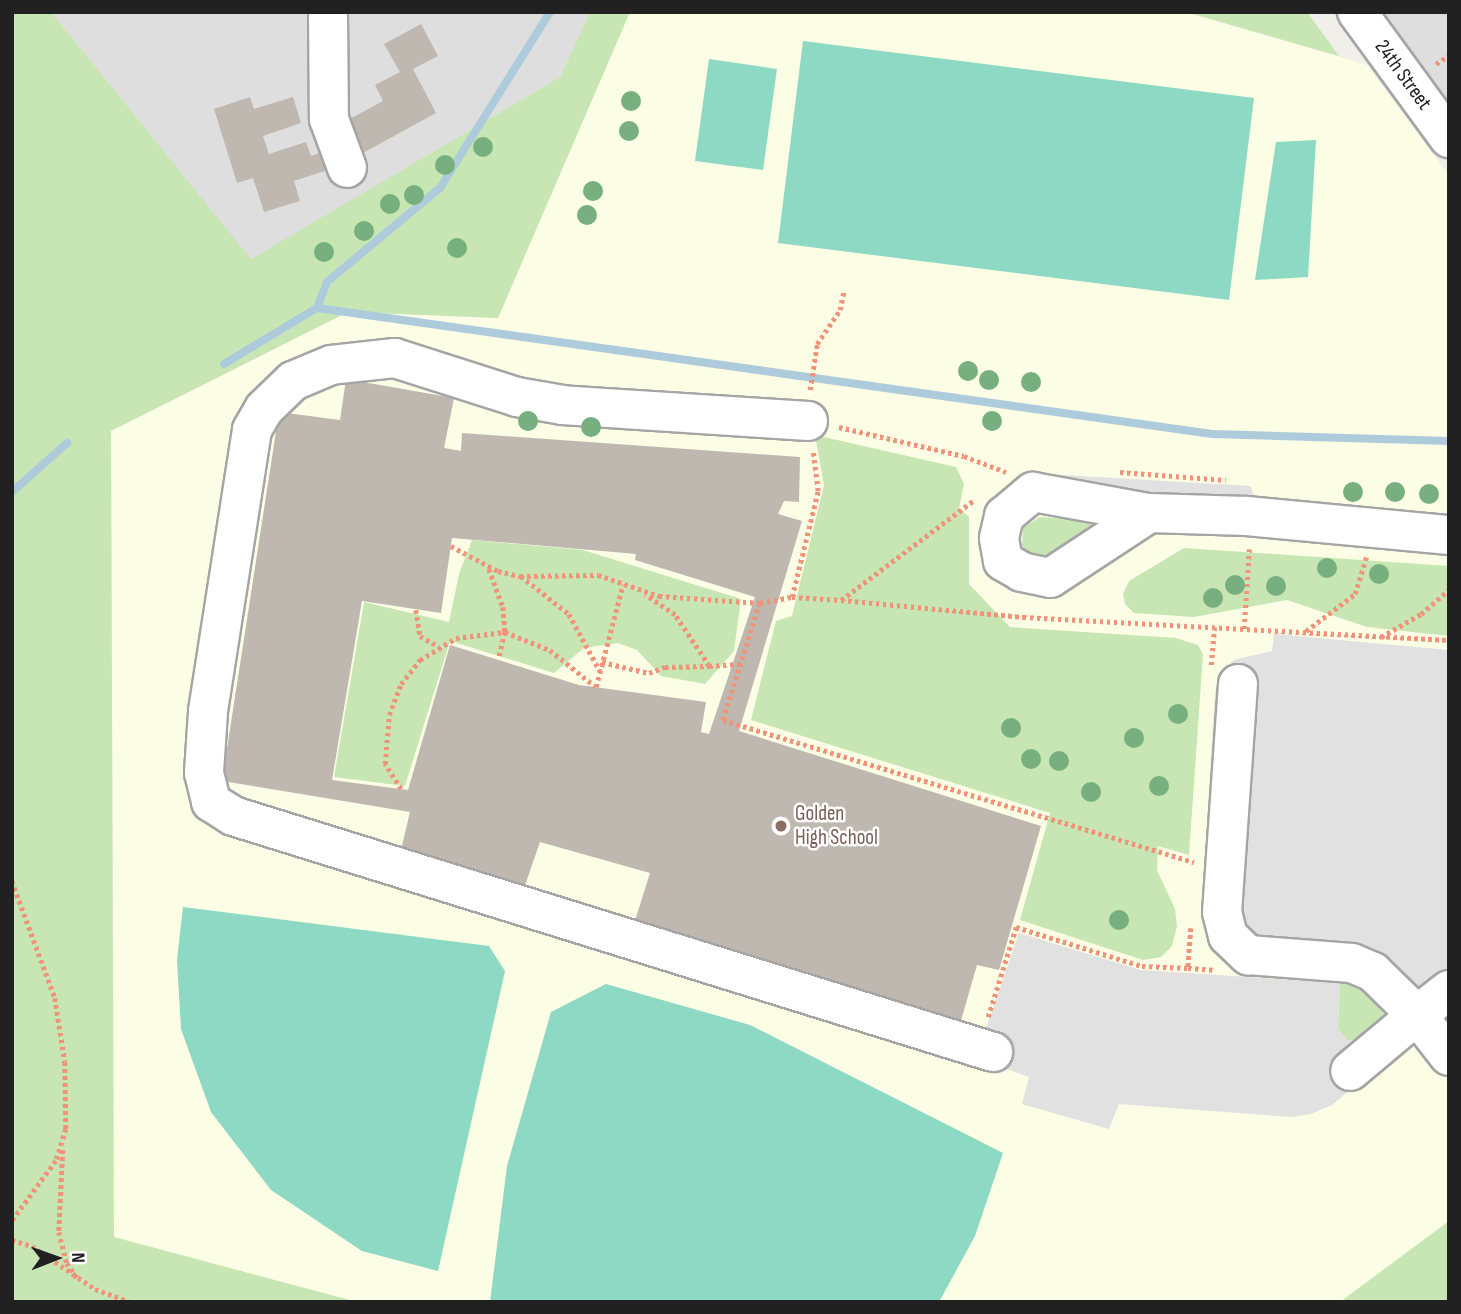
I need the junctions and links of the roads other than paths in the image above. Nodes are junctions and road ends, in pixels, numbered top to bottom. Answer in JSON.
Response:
{"nodes":[{"id":1,"x":328,"y":12,"type":"edge"},
{"id":2,"x":1357,"y":12,"type":"edge"},
{"id":3,"x":1436,"y":95,"type":"edge"},
{"id":4,"x":1449,"y":138,"type":"edge"},
{"id":5,"x":347,"y":167,"type":"dead end"},
{"id":6,"x":808,"y":413,"type":"road end"},
{"id":7,"x":1149,"y":513,"type":"dead end"},
{"id":8,"x":1449,"y":535,"type":"edge"},
{"id":9,"x":1238,"y":684,"type":"dead end"},
{"id":10,"x":1449,"y":990,"type":"edge"},
{"id":11,"x":1417,"y":1015,"type":"junction"},
{"id":12,"x":985,"y":1050,"type":"road end"},
{"id":13,"x":1449,"y":1056,"type":"edge"},
{"id":14,"x":1350,"y":1071,"type":"dead end"}],
"edges":[{"from":1,"to":5,"type":"street"},
{"from":2,"to":3,"type":"street","name":"24th Street"},
{"from":3,"to":4,"type":"street","name":"24th Street"},
{"from":6,"to":12,"type":"street"},
{"from":7,"to":8,"type":"street"},
{"from":9,"to":11,"type":"street"},
{"from":10,"to":11,"type":"street"},
{"from":11,"to":13,"type":"street"},
{"from":11,"to":14,"type":"street"}]}
